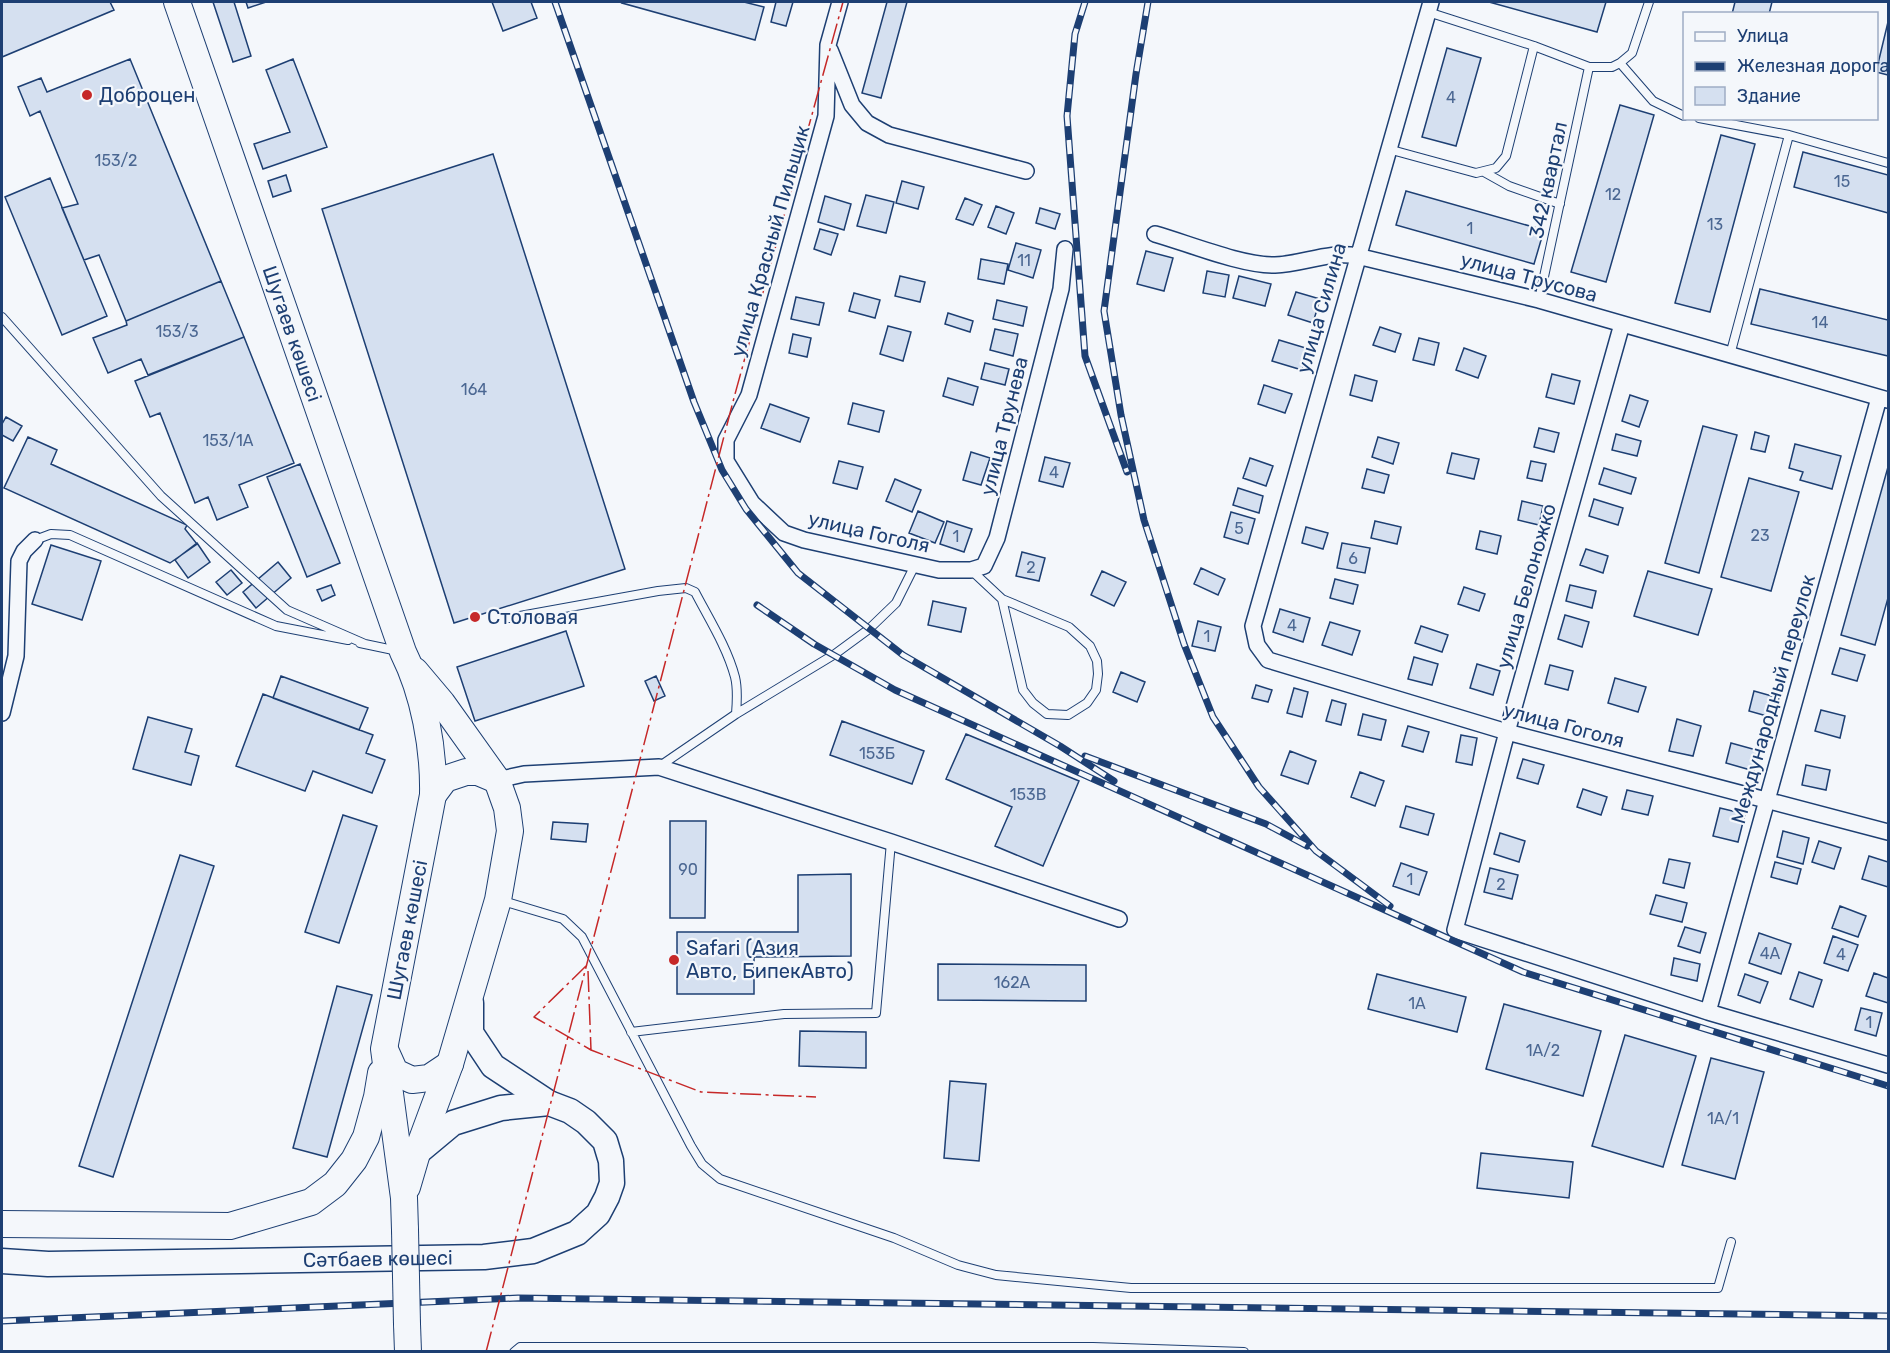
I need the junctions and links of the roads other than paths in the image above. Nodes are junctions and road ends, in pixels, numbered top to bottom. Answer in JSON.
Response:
{"nodes":[{"id":1,"x":177,"y":2,"type":"edge"},
{"id":2,"x":840,"y":2,"type":"edge"},
{"id":3,"x":1649,"y":2,"type":"edge"},
{"id":4,"x":1430,"y":7,"type":"edge"},
{"id":5,"x":828,"y":45,"type":"junction"},
{"id":6,"x":1534,"y":46,"type":"junction"},
{"id":7,"x":1620,"y":63,"type":"junction"},
{"id":8,"x":1589,"y":67,"type":"junction"},
{"id":9,"x":1683,"y":116,"type":"edge"},
{"id":10,"x":1711,"y":120,"type":"edge"},
{"id":11,"x":1790,"y":135,"type":"junction"},
{"id":12,"x":1388,"y":149,"type":"junction"},
{"id":13,"x":1888,"y":163,"type":"edge"},
{"id":14,"x":1026,"y":171,"type":"dead end"},
{"id":15,"x":1484,"y":172,"type":"junction"},
{"id":16,"x":1560,"y":204,"type":"junction"},
{"id":17,"x":1155,"y":234,"type":"dead end"},
{"id":18,"x":1065,"y":249,"type":"dead end"},
{"id":19,"x":1357,"y":256,"type":"junction"},
{"id":20,"x":1539,"y":300,"type":"junction"},
{"id":21,"x":2,"y":317,"type":"edge"},
{"id":22,"x":1622,"y":324,"type":"junction"},
{"id":23,"x":1730,"y":355,"type":"junction"},
{"id":24,"x":1884,"y":399,"type":"edge"},
{"id":25,"x":739,"y":484,"type":"joint"},
{"id":26,"x":36,"y":540,"type":"joint"},
{"id":27,"x":915,"y":565,"type":"junction"},
{"id":28,"x":971,"y":570,"type":"junction"},
{"id":29,"x":1002,"y":599,"type":"junction"},
{"id":30,"x":509,"y":618,"type":"dead end"},
{"id":31,"x":1253,"y":626,"type":"joint"},
{"id":32,"x":365,"y":644,"type":"junction"},
{"id":33,"x":406,"y":658,"type":"junction"},
{"id":34,"x":2,"y":713,"type":"edge"},
{"id":35,"x":736,"y":714,"type":"junction"},
{"id":36,"x":1507,"y":732,"type":"junction"},
{"id":37,"x":659,"y":767,"type":"junction"},
{"id":38,"x":497,"y":780,"type":"junction"},
{"id":39,"x":433,"y":795,"type":"junction"},
{"id":40,"x":1767,"y":801,"type":"junction"},
{"id":41,"x":1888,"y":831,"type":"edge"},
{"id":42,"x":891,"y":842,"type":"junction"},
{"id":43,"x":498,"y":900,"type":"junction"},
{"id":44,"x":1119,"y":919,"type":"dead end"},
{"id":45,"x":471,"y":992,"type":"junction"},
{"id":46,"x":1708,"y":1012,"type":"junction"},
{"id":47,"x":632,"y":1032,"type":"junction"},
{"id":48,"x":384,"y":1049,"type":"junction"},
{"id":49,"x":450,"y":1064,"type":"junction"},
{"id":50,"x":1888,"y":1065,"type":"edge"},
{"id":51,"x":549,"y":1103,"type":"junction"},
{"id":52,"x":417,"y":1153,"type":"junction"},
{"id":53,"x":404,"y":1198,"type":"junction"},
{"id":54,"x":2,"y":1224,"type":"edge"},
{"id":55,"x":1731,"y":1242,"type":"dead end"},
{"id":56,"x":2,"y":1261,"type":"edge"},
{"id":57,"x":408,"y":1352,"type":"edge"},
{"id":58,"x":513,"y":1352,"type":"edge"},
{"id":59,"x":1244,"y":1352,"type":"edge"}],
"edges":[{"from":1,"to":33,"type":"highway","name":"Шугаев көшесі"},
{"from":2,"to":5,"type":"street","name":"улица Красный Пильщик"},
{"from":3,"to":7,"type":"lane"},
{"from":4,"to":6,"type":"lane"},
{"from":4,"to":12,"type":"street","name":"улица Силина"},
{"from":5,"to":14,"type":"street"},
{"from":5,"to":25,"type":"street","name":"улица Красный Пильщик"},
{"from":6,"to":8,"type":"lane"},
{"from":6,"to":15,"type":"lane"},
{"from":7,"to":8,"type":"lane"},
{"from":7,"to":9,"type":"lane"},
{"from":8,"to":16,"type":"lane","name":"342 квартал"},
{"from":10,"to":11,"type":"lane"},
{"from":11,"to":13,"type":"lane"},
{"from":11,"to":23,"type":"lane"},
{"from":12,"to":15,"type":"lane"},
{"from":12,"to":19,"type":"street","name":"улица Силина"},
{"from":15,"to":16,"type":"lane"},
{"from":16,"to":20,"type":"lane","name":"342 квартал"},
{"from":17,"to":19,"type":"street","name":"улица Трусова"},
{"from":18,"to":28,"type":"street","name":"улица Трунева"},
{"from":19,"to":20,"type":"street","name":"улица Трусова"},
{"from":19,"to":31,"type":"street","name":"улица Силина"},
{"from":20,"to":22,"type":"street","name":"улица Трусова"},
{"from":21,"to":32,"type":"lane"},
{"from":22,"to":23,"type":"street","name":"улица Трусова"},
{"from":22,"to":36,"type":"street","name":"улица Белоножко"},
{"from":23,"to":24,"type":"street","name":"улица Трусова"},
{"from":24,"to":40,"type":"street","name":"Международный переулок"},
{"from":25,"to":27,"type":"street","name":"улица Гоголя"},
{"from":26,"to":32,"type":"lane"},
{"from":26,"to":34,"type":"street"},
{"from":27,"to":28,"type":"street","name":"улица Гоголя"},
{"from":27,"to":35,"type":"lane"},
{"from":28,"to":29,"type":"lane"},
{"from":29,"to":29,"type":"lane"},
{"from":30,"to":35,"type":"lane"},
{"from":31,"to":36,"type":"street","name":"улица Гоголя"},
{"from":32,"to":33,"type":"lane"},
{"from":33,"to":38,"type":"highway","name":"Шугаев көшесі"},
{"from":33,"to":39,"type":"highway","name":"Шугаев көшесі"},
{"from":35,"to":37,"type":"lane"},
{"from":36,"to":40,"type":"street","name":"улица Гоголя"},
{"from":36,"to":46,"type":"street","name":"улица Белоножко"},
{"from":37,"to":38,"type":"street"},
{"from":37,"to":42,"type":"street"},
{"from":38,"to":39,"type":"highway"},
{"from":38,"to":43,"type":"highway","name":"Шугаев көшесі"},
{"from":39,"to":48,"type":"highway","name":"Шугаев көшесі"},
{"from":40,"to":41,"type":"street","name":"улица Гоголя"},
{"from":40,"to":46,"type":"street","name":"Международный переулок"},
{"from":42,"to":44,"type":"street"},
{"from":42,"to":47,"type":"lane"},
{"from":43,"to":45,"type":"highway","name":"Шугаев көшесі"},
{"from":43,"to":47,"type":"lane"},
{"from":45,"to":49,"type":"highway","name":"Шугаев көшесі"},
{"from":45,"to":51,"type":"main road","name":"Сәтбаев көшесі"},
{"from":46,"to":50,"type":"street"},
{"from":47,"to":55,"type":"lane"},
{"from":48,"to":49,"type":"highway"},
{"from":48,"to":53,"type":"highway","name":"Шугаев көшесі"},
{"from":48,"to":54,"type":"highway"},
{"from":49,"to":52,"type":"highway","name":"Шугаев көшесі"},
{"from":51,"to":52,"type":"main road"},
{"from":51,"to":56,"type":"main road","name":"Сәтбаев көшесі"},
{"from":52,"to":53,"type":"highway","name":"Шугаев көшесі"},
{"from":53,"to":57,"type":"highway","name":"Шугаев көшесі","bridge":true},
{"from":58,"to":59,"type":"lane"}]}
